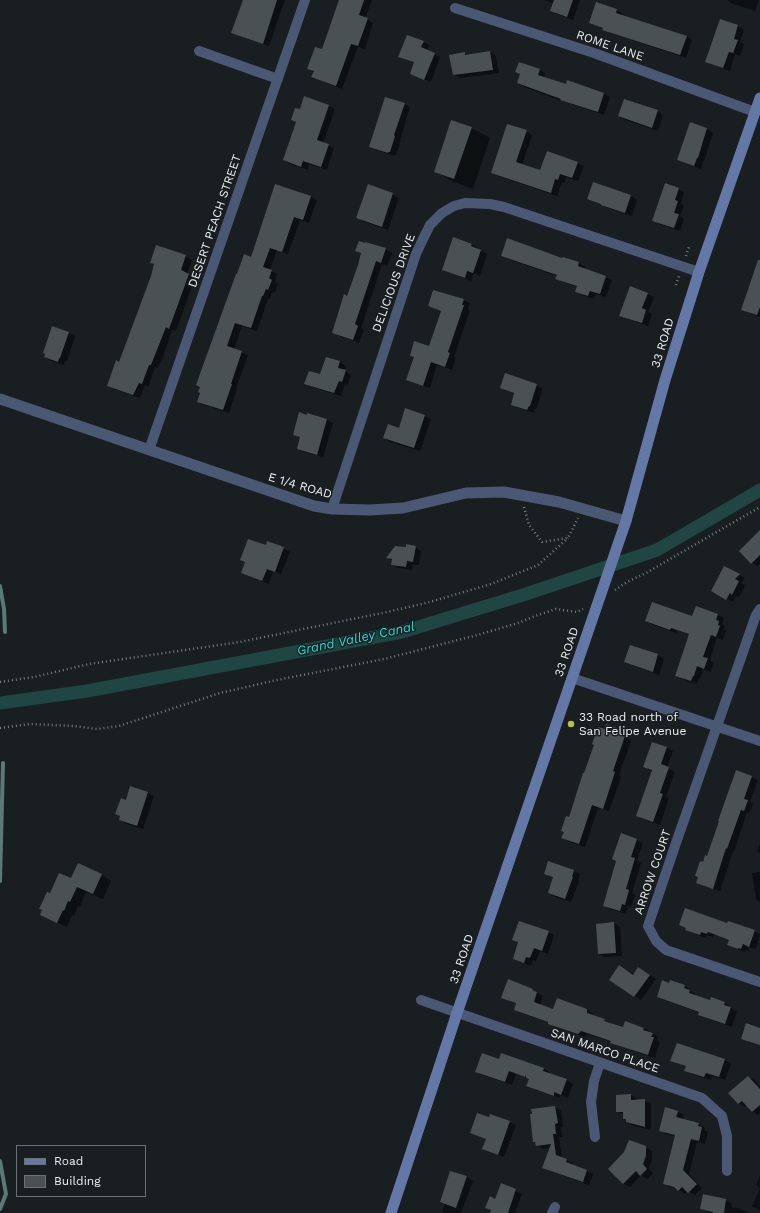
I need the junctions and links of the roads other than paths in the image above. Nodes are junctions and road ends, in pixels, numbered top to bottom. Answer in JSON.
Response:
{"nodes":[{"id":1,"x":306,"y":0,"type":"edge"},
{"id":2,"x":455,"y":8,"type":"dead end"},
{"id":3,"x":199,"y":51,"type":"dead end"},
{"id":4,"x":278,"y":79,"type":"junction"},
{"id":5,"x":760,"y":98,"type":"edge"},
{"id":6,"x":755,"y":112,"type":"junction"},
{"id":7,"x":698,"y":272,"type":"junction"},
{"id":8,"x":0,"y":399,"type":"edge"},
{"id":9,"x":149,"y":450,"type":"junction"},
{"id":10,"x":332,"y":509,"type":"junction"},
{"id":11,"x":626,"y":521,"type":"junction"},
{"id":12,"x":760,"y":608,"type":"edge"},
{"id":13,"x":572,"y":678,"type":"junction"},
{"id":14,"x":717,"y":726,"type":"junction"},
{"id":15,"x":760,"y":741,"type":"edge"},
{"id":16,"x":760,"y":982,"type":"edge"},
{"id":17,"x":421,"y":1000,"type":"dead end"},
{"id":18,"x":457,"y":1013,"type":"junction"},
{"id":19,"x":600,"y":1063,"type":"junction"},
{"id":20,"x":595,"y":1137,"type":"dead end"},
{"id":21,"x":727,"y":1171,"type":"dead end"},
{"id":22,"x":391,"y":1213,"type":"edge"}],
"edges":[{"from":1,"to":4,"type":"street","name":"DESERT PEACH STREET"},
{"from":2,"to":6,"type":"street","name":"ROME LANE"},
{"from":3,"to":4,"type":"street"},
{"from":4,"to":9,"type":"street","name":"DESERT PEACH STREET"},
{"from":5,"to":6,"type":"main road","name":"33 ROAD"},
{"from":6,"to":7,"type":"main road","name":"33 ROAD"},
{"from":7,"to":10,"type":"street","name":"DELICIOUS DRIVE"},
{"from":7,"to":11,"type":"main road","name":"33 ROAD"},
{"from":8,"to":9,"type":"street","name":"E 1/4 ROAD"},
{"from":9,"to":10,"type":"street","name":"E 1/4 ROAD"},
{"from":10,"to":11,"type":"street","name":"E 1/4 ROAD"},
{"from":11,"to":13,"type":"main road","name":"33 ROAD"},
{"from":12,"to":14,"type":"street"},
{"from":13,"to":14,"type":"street"},
{"from":13,"to":18,"type":"main road","name":"33 ROAD"},
{"from":14,"to":15,"type":"street"},
{"from":14,"to":16,"type":"street","name":"ARROW COURT"},
{"from":17,"to":18,"type":"street","name":"SAN MARCO PLACE"},
{"from":18,"to":19,"type":"street","name":"SAN MARCO PLACE"},
{"from":18,"to":22,"type":"main road","name":"33 ROAD"},
{"from":19,"to":20,"type":"street"},
{"from":19,"to":21,"type":"street","name":"SAN MARCO PLACE"}]}
